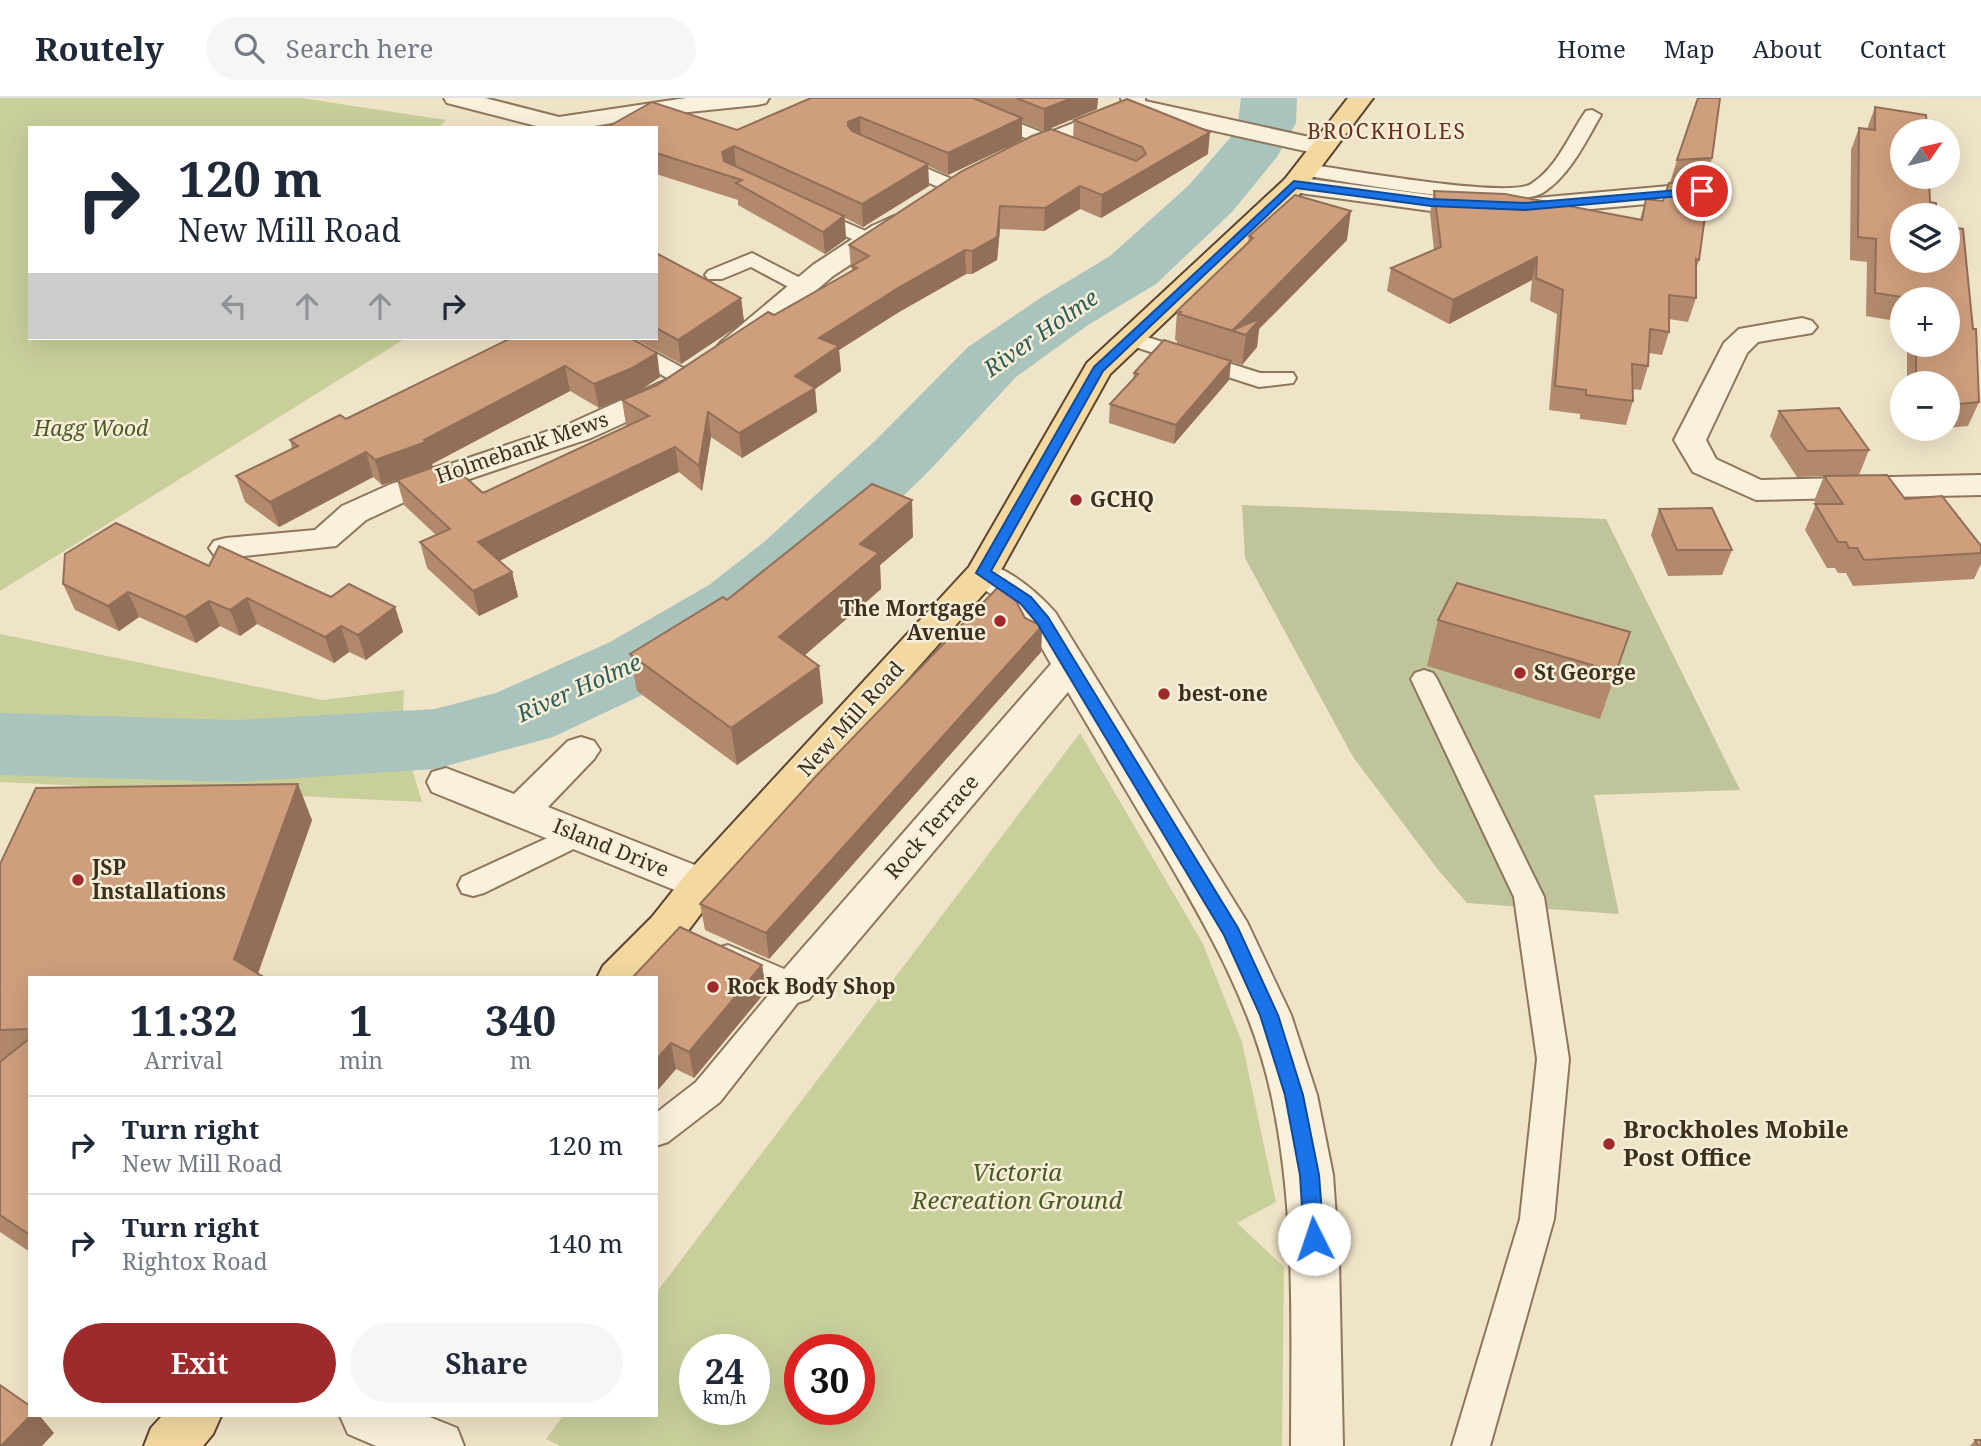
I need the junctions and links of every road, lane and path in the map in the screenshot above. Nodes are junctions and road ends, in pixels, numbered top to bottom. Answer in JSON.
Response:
{"nodes":[{"id":1,"x":456,"y":98,"type":"edge"},
{"id":2,"x":1362,"y":98,"type":"edge"},
{"id":3,"x":743,"y":99,"type":"edge"},
{"id":4,"x":1134,"y":102,"type":"edge"},
{"id":5,"x":971,"y":109,"type":"edge"},
{"id":6,"x":1591,"y":116,"type":"dead end"},
{"id":7,"x":1047,"y":140,"type":"junction"},
{"id":8,"x":1084,"y":155,"type":"edge"},
{"id":9,"x":883,"y":156,"type":"edge"},
{"id":10,"x":1304,"y":160,"type":"junction"},
{"id":11,"x":955,"y":186,"type":"junction"},
{"id":12,"x":1702,"y":191,"type":"edge"},
{"id":13,"x":797,"y":206,"type":"edge"},
{"id":14,"x":868,"y":239,"type":"junction"},
{"id":15,"x":715,"y":275,"type":"dead end"},
{"id":16,"x":803,"y":287,"type":"junction"},
{"id":17,"x":1802,"y":327,"type":"dead end"},
{"id":18,"x":1131,"y":338,"type":"junction"},
{"id":19,"x":617,"y":340,"type":"edge"},
{"id":20,"x":684,"y":378,"type":"junction"},
{"id":21,"x":1285,"y":378,"type":"dead end"},
{"id":22,"x":1970,"y":486,"type":"edge"},
{"id":23,"x":1981,"y":510,"type":"edge"},
{"id":24,"x":226,"y":548,"type":"edge"},
{"id":25,"x":983,"y":573,"type":"junction"},
{"id":26,"x":1070,"y":666,"type":"junction"},
{"id":27,"x":1424,"y":679,"type":"dead end"},
{"id":28,"x":581,"y":750,"type":"dead end"},
{"id":29,"x":446,"y":782,"type":"dead end"},
{"id":30,"x":520,"y":811,"type":"junction"},
{"id":31,"x":578,"y":835,"type":"junction"},
{"id":32,"x":701,"y":884,"type":"junction"},
{"id":33,"x":473,"y":885,"type":"dead end"},
{"id":34,"x":686,"y":937,"type":"junction"},
{"id":35,"x":621,"y":976,"type":"edge"},
{"id":36,"x":794,"y":987,"type":"junction"},
{"id":37,"x":658,"y":1130,"type":"edge"},
{"id":38,"x":194,"y":1417,"type":"edge"},
{"id":39,"x":170,"y":1446,"type":"edge"},
{"id":40,"x":1317,"y":1446,"type":"edge"},
{"id":41,"x":1471,"y":1446,"type":"edge"}],
"edges":[{"from":1,"to":3,"type":"street"},
{"from":2,"to":10,"type":"main road","name":"New Mill Road"},
{"from":4,"to":7,"type":"street","name":"Holmebank Mews"},
{"from":4,"to":10,"type":"street"},
{"from":5,"to":7,"type":"lane"},
{"from":6,"to":10,"type":"lane"},
{"from":7,"to":8,"type":"lane"},
{"from":7,"to":11,"type":"street","name":"Holmebank Mews"},
{"from":9,"to":11,"type":"lane"},
{"from":10,"to":12,"type":"street"},
{"from":10,"to":18,"type":"main road","name":"New Mill Road"},
{"from":11,"to":14,"type":"street","name":"Holmebank Mews"},
{"from":13,"to":14,"type":"lane"},
{"from":14,"to":16,"type":"street","name":"Holmebank Mews"},
{"from":15,"to":16,"type":"lane"},
{"from":16,"to":20,"type":"street","name":"Holmebank Mews"},
{"from":17,"to":22,"type":"street"},
{"from":18,"to":21,"type":"lane"},
{"from":18,"to":25,"type":"main road","name":"New Mill Road"},
{"from":19,"to":20,"type":"lane"},
{"from":20,"to":24,"type":"street","name":"Holmebank Mews"},
{"from":22,"to":23,"type":"street"},
{"from":25,"to":26,"type":"street"},
{"from":25,"to":32,"type":"main road","name":"New Mill Road"},
{"from":26,"to":36,"type":"street","name":"Rock Terrace"},
{"from":26,"to":40,"type":"street"},
{"from":27,"to":41,"type":"lane"},
{"from":28,"to":30,"type":"street","name":"Island Drive"},
{"from":29,"to":30,"type":"street","name":"Island Drive"},
{"from":30,"to":31,"type":"street","name":"Island Drive"},
{"from":31,"to":32,"type":"street","name":"Island Drive"},
{"from":31,"to":33,"type":"lane"},
{"from":32,"to":34,"type":"main road","name":"New Mill Road"},
{"from":34,"to":35,"type":"main road","name":"New Mill Road"},
{"from":34,"to":36,"type":"lane"},
{"from":36,"to":37,"type":"lane"},
{"from":38,"to":39,"type":"main road"}]}
